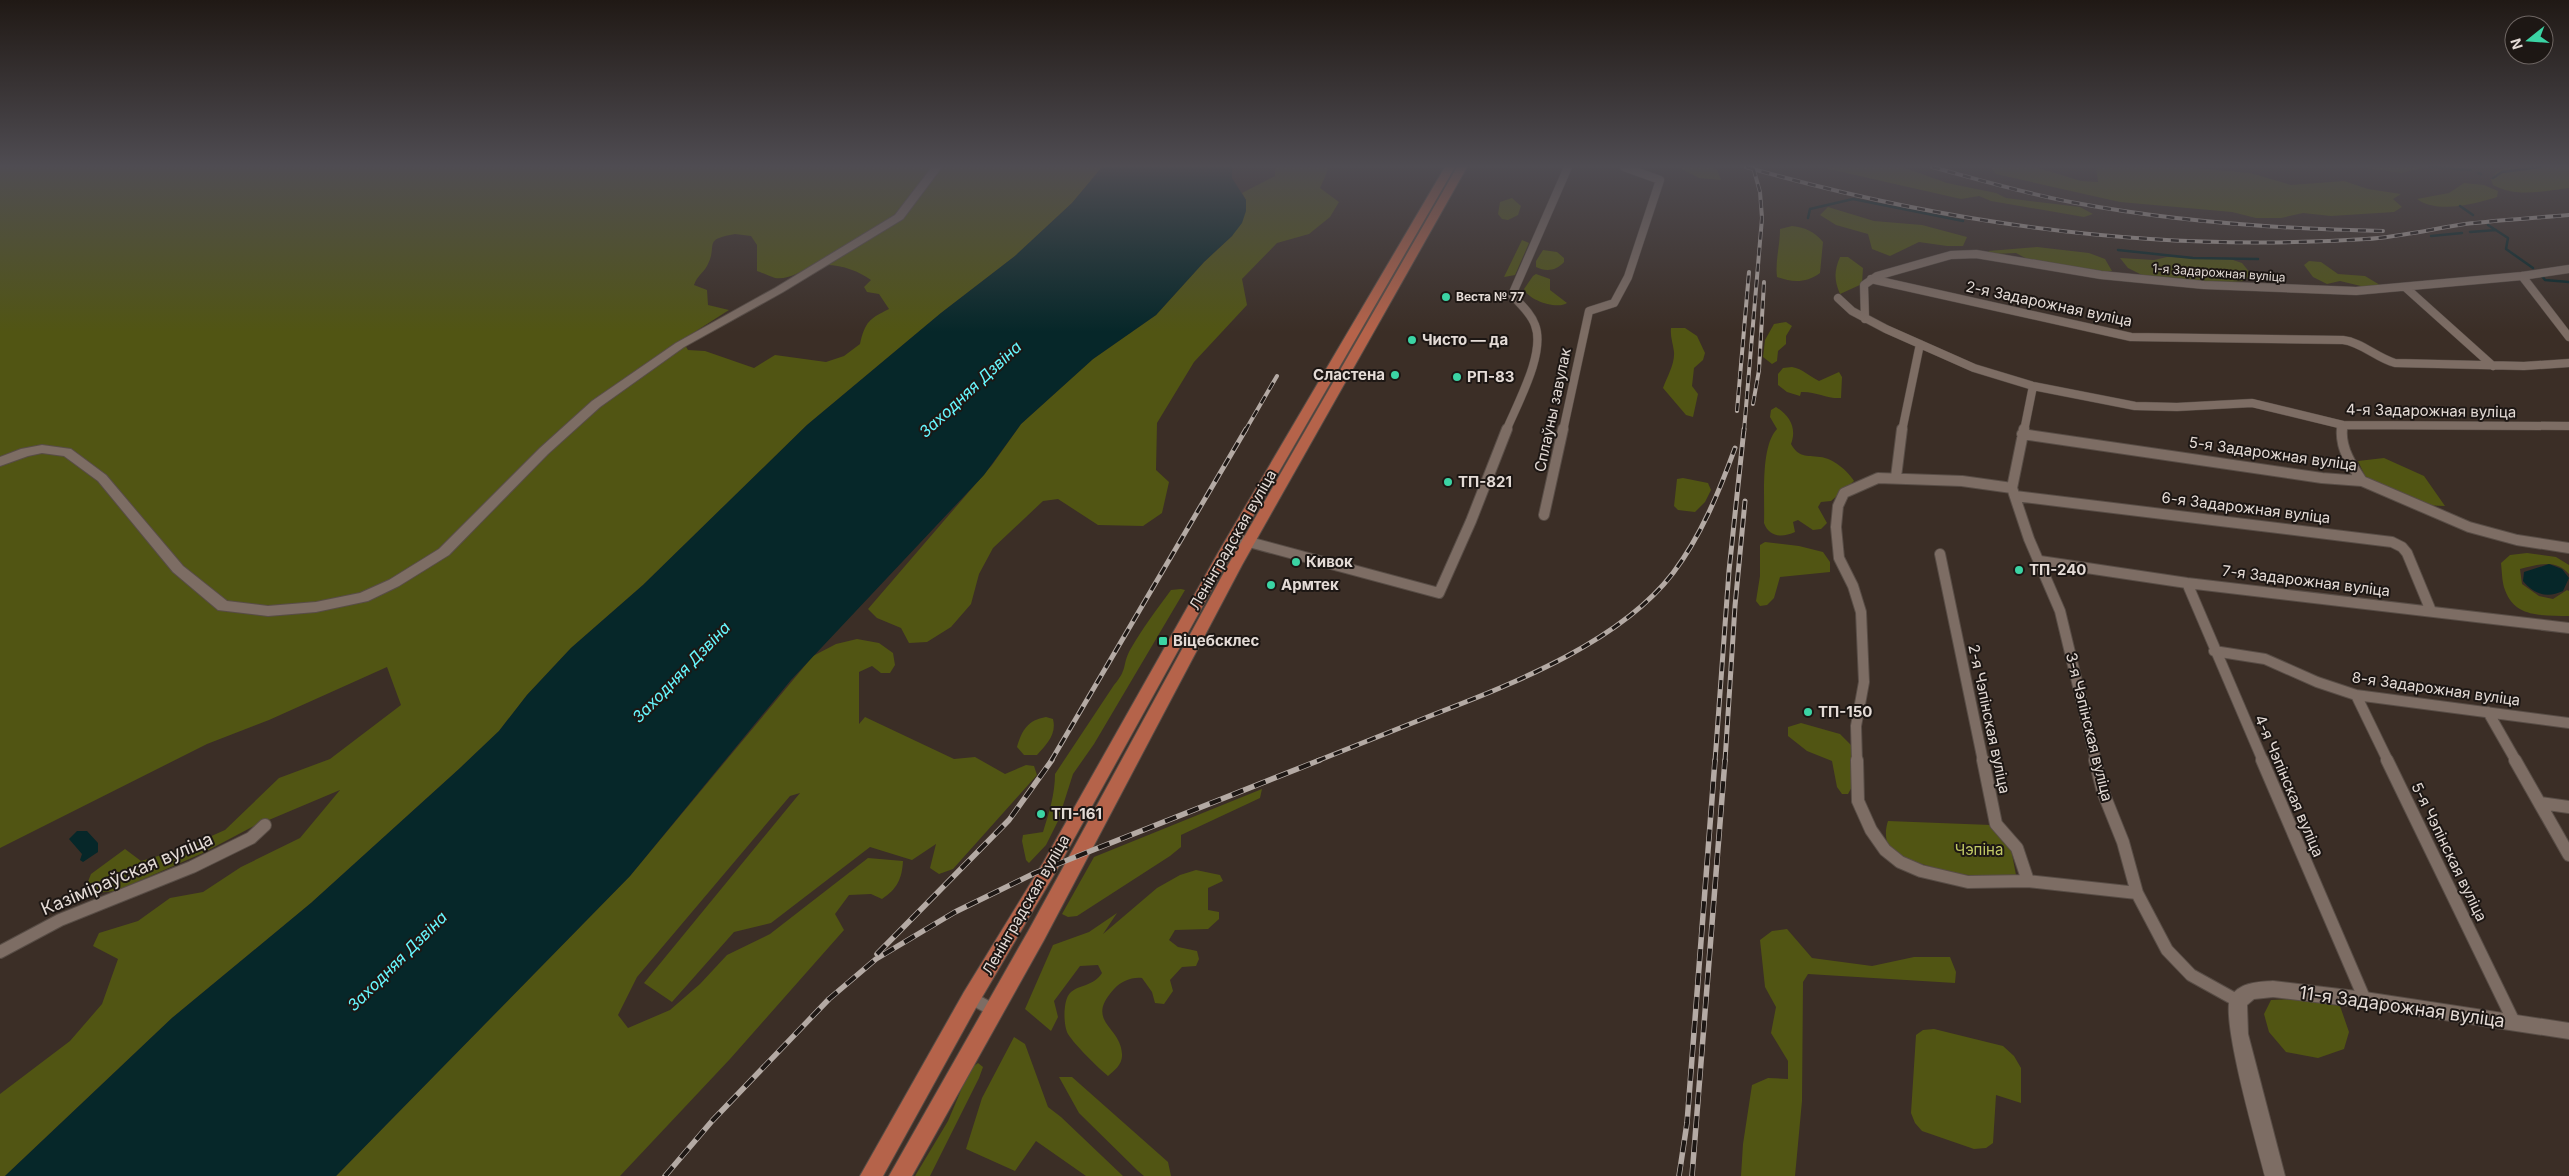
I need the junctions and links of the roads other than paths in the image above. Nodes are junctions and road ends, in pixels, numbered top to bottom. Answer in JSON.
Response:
{"nodes":[{"id":1,"x":891,"y":222,"type":"edge"},
{"id":2,"x":1426,"y":222,"type":"edge"},
{"id":3,"x":1544,"y":222,"type":"edge"},
{"id":4,"x":1646,"y":222,"type":"edge"},
{"id":5,"x":2569,"y":269,"type":"edge"},
{"id":6,"x":2522,"y":276,"type":"junction"},
{"id":7,"x":1871,"y":279,"type":"junction"},
{"id":8,"x":2405,"y":287,"type":"junction"},
{"id":9,"x":1838,"y":298,"type":"dead end"},
{"id":10,"x":1866,"y":319,"type":"junction"},
{"id":11,"x":2569,"y":337,"type":"edge"},
{"id":12,"x":1920,"y":344,"type":"junction"},
{"id":13,"x":2569,"y":364,"type":"edge"},
{"id":14,"x":2493,"y":366,"type":"junction"},
{"id":15,"x":2033,"y":386,"type":"junction"},
{"id":16,"x":2343,"y":425,"type":"junction"},
{"id":17,"x":2569,"y":426,"type":"edge"},
{"id":18,"x":2022,"y":434,"type":"junction"},
{"id":19,"x":0,"y":462,"type":"edge"},
{"id":20,"x":1896,"y":477,"type":"junction"},
{"id":21,"x":2362,"y":481,"type":"junction"},
{"id":22,"x":2014,"y":492,"type":"junction"},
{"id":23,"x":1544,"y":515,"type":"dead end"},
{"id":24,"x":1241,"y":539,"type":"junction"},
{"id":25,"x":2569,"y":548,"type":"edge"},
{"id":26,"x":1940,"y":554,"type":"dead end"},
{"id":27,"x":2040,"y":561,"type":"junction"},
{"id":28,"x":2187,"y":583,"type":"junction"},
{"id":29,"x":2431,"y":611,"type":"junction"},
{"id":30,"x":2569,"y":628,"type":"edge"},
{"id":31,"x":2214,"y":651,"type":"junction"},
{"id":32,"x":2356,"y":695,"type":"junction"},
{"id":33,"x":2488,"y":712,"type":"junction"},
{"id":34,"x":2569,"y":722,"type":"edge"},
{"id":35,"x":2540,"y":803,"type":"junction"},
{"id":36,"x":2569,"y":806,"type":"edge"},
{"id":37,"x":265,"y":825,"type":"dead end"},
{"id":38,"x":2569,"y":855,"type":"edge"},
{"id":39,"x":2028,"y":881,"type":"junction"},
{"id":40,"x":2137,"y":893,"type":"junction"},
{"id":41,"x":0,"y":952,"type":"edge"},
{"id":42,"x":971,"y":998,"type":"junction"},
{"id":43,"x":2238,"y":1000,"type":"junction"},
{"id":44,"x":2365,"y":1000,"type":"junction"},
{"id":45,"x":993,"y":1010,"type":"junction"},
{"id":46,"x":2514,"y":1022,"type":"junction"},
{"id":47,"x":2569,"y":1031,"type":"edge"},
{"id":48,"x":871,"y":1176,"type":"edge"},
{"id":49,"x":900,"y":1176,"type":"edge"},
{"id":50,"x":2276,"y":1176,"type":"edge"}],
"edges":[{"from":1,"to":19,"type":"street"},
{"from":2,"to":24,"type":"main road","name":"Ленінградская вуліца"},
{"from":3,"to":24,"type":"street"},
{"from":4,"to":23,"type":"street","name":"Сплаўны завулак"},
{"from":5,"to":6,"type":"street","name":"1-я Задарожная вуліца"},
{"from":6,"to":8,"type":"street","name":"1-я Задарожная вуліца"},
{"from":6,"to":11,"type":"street"},
{"from":7,"to":8,"type":"street","name":"1-я Задарожная вуліца"},
{"from":7,"to":10,"type":"street"},
{"from":7,"to":14,"type":"street","name":"2-я Задарожная вуліца"},
{"from":8,"to":14,"type":"street"},
{"from":9,"to":10,"type":"street","name":"4-я Задарожная вуліца"},
{"from":10,"to":12,"type":"street","name":"4-я Задарожная вуліца"},
{"from":12,"to":15,"type":"street","name":"4-я Задарожная вуліца"},
{"from":12,"to":20,"type":"street"},
{"from":13,"to":14,"type":"street"},
{"from":15,"to":16,"type":"street","name":"4-я Задарожная вуліца"},
{"from":15,"to":18,"type":"street","name":"3-я Чэпінская вуліца"},
{"from":16,"to":17,"type":"street","name":"4-я Задарожная вуліца"},
{"from":16,"to":21,"type":"street"},
{"from":18,"to":21,"type":"street","name":"5-я Задарожная вуліца"},
{"from":18,"to":22,"type":"street","name":"3-я Чэпінская вуліца"},
{"from":20,"to":22,"type":"street","name":"6-я Задарожная вуліца"},
{"from":20,"to":39,"type":"street","name":"6-я Задарожная вуліца"},
{"from":21,"to":25,"type":"street","name":"5-я Задарожная вуліца"},
{"from":22,"to":27,"type":"street","name":"3-я Чэпінская вуліца"},
{"from":22,"to":29,"type":"street","name":"6-я Задарожная вуліца"},
{"from":24,"to":42,"type":"main road","name":"Ленінградская вуліца"},
{"from":24,"to":45,"type":"main road","name":"Ленінградская вуліца"},
{"from":26,"to":39,"type":"street","name":"2-я Чэпінская вуліца"},
{"from":27,"to":28,"type":"street","name":"7-я Задарожная вуліца"},
{"from":27,"to":40,"type":"street","name":"3-я Чэпінская вуліца"},
{"from":28,"to":29,"type":"street","name":"7-я Задарожная вуліца"},
{"from":28,"to":31,"type":"street","name":"4-я Чэпінская вуліца"},
{"from":29,"to":30,"type":"street","name":"7-я Задарожная вуліца"},
{"from":31,"to":32,"type":"street","name":"8-я Задарожная вуліца"},
{"from":31,"to":44,"type":"street","name":"4-я Чэпінская вуліца"},
{"from":32,"to":33,"type":"street","name":"8-я Задарожная вуліца"},
{"from":32,"to":46,"type":"street","name":"5-я Чэпінская вуліца"},
{"from":33,"to":34,"type":"street","name":"8-я Задарожная вуліца"},
{"from":33,"to":35,"type":"street"},
{"from":35,"to":36,"type":"street"},
{"from":35,"to":38,"type":"street"},
{"from":37,"to":41,"type":"street","name":"Казіміраўская вуліца"},
{"from":39,"to":40,"type":"street"},
{"from":40,"to":43,"type":"street","name":"3-я Чэпінская вуліца"},
{"from":42,"to":45,"type":"street"},
{"from":42,"to":48,"type":"main road","name":"Ленінградская вуліца"},
{"from":43,"to":44,"type":"street","name":"11-я Задарожная вуліца"},
{"from":43,"to":50,"type":"street"},
{"from":44,"to":46,"type":"street","name":"11-я Задарожная вуліца"},
{"from":45,"to":49,"type":"main road","name":"Ленінградская вуліца"},
{"from":46,"to":47,"type":"street","name":"11-я Задарожная вуліца"}]}
